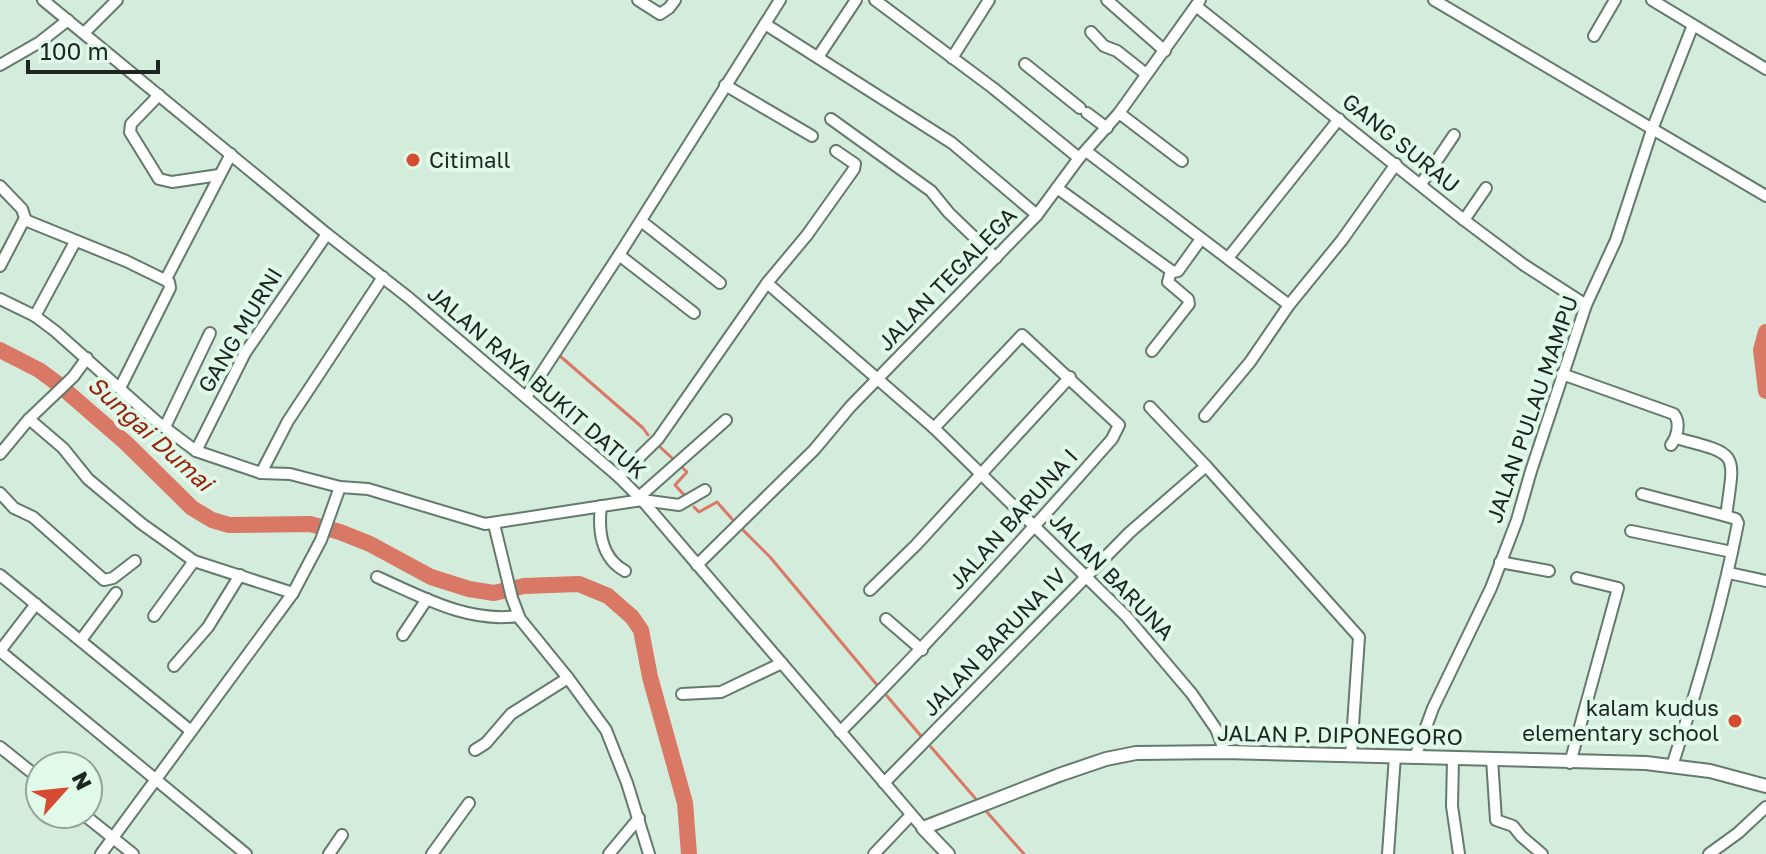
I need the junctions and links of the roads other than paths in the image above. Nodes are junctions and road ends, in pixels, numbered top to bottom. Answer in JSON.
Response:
{"nodes":[{"id":1,"x":43,"y":0,"type":"edge"},
{"id":2,"x":117,"y":0,"type":"edge"},
{"id":3,"x":638,"y":0,"type":"edge"},
{"id":4,"x":675,"y":0,"type":"edge"},
{"id":5,"x":780,"y":0,"type":"edge"},
{"id":6,"x":856,"y":0,"type":"edge"},
{"id":7,"x":875,"y":0,"type":"edge"},
{"id":8,"x":989,"y":0,"type":"edge"},
{"id":9,"x":1107,"y":0,"type":"edge"},
{"id":10,"x":1434,"y":0,"type":"edge"},
{"id":11,"x":1615,"y":0,"type":"edge"},
{"id":12,"x":1652,"y":0,"type":"edge"},
{"id":13,"x":1198,"y":3,"type":"edge"},
{"id":14,"x":68,"y":20,"type":"junction"},
{"id":15,"x":765,"y":24,"type":"junction"},
{"id":16,"x":1693,"y":25,"type":"junction"},
{"id":17,"x":1091,"y":32,"type":"dead end"},
{"id":18,"x":84,"y":33,"type":"junction"},
{"id":19,"x":1594,"y":36,"type":"dead end"},
{"id":20,"x":1165,"y":51,"type":"junction"},
{"id":21,"x":818,"y":57,"type":"junction"},
{"id":22,"x":952,"y":58,"type":"junction"},
{"id":23,"x":1025,"y":64,"type":"dead end"},
{"id":24,"x":0,"y":65,"type":"edge"},
{"id":25,"x":1766,"y":69,"type":"edge"},
{"id":26,"x":1146,"y":74,"type":"junction"},
{"id":27,"x":725,"y":85,"type":"junction"},
{"id":28,"x":159,"y":95,"type":"junction"},
{"id":29,"x":1119,"y":113,"type":"junction"},
{"id":30,"x":831,"y":119,"type":"dead end"},
{"id":31,"x":1339,"y":119,"type":"junction"},
{"id":32,"x":1653,"y":127,"type":"junction"},
{"id":33,"x":1107,"y":128,"type":"junction"},
{"id":34,"x":1454,"y":135,"type":"dead end"},
{"id":35,"x":812,"y":136,"type":"dead end"},
{"id":36,"x":836,"y":151,"type":"dead end"},
{"id":37,"x":231,"y":154,"type":"junction"},
{"id":38,"x":1082,"y":155,"type":"junction"},
{"id":39,"x":1182,"y":161,"type":"dead end"},
{"id":40,"x":1396,"y":164,"type":"junction"},
{"id":41,"x":219,"y":175,"type":"junction"},
{"id":42,"x":1421,"y":184,"type":"junction"},
{"id":43,"x":0,"y":186,"type":"edge"},
{"id":44,"x":1057,"y":188,"type":"junction"},
{"id":45,"x":1486,"y":188,"type":"dead end"},
{"id":46,"x":1766,"y":196,"type":"edge"},
{"id":47,"x":1037,"y":215,"type":"junction"},
{"id":48,"x":25,"y":220,"type":"junction"},
{"id":49,"x":1464,"y":220,"type":"junction"},
{"id":50,"x":641,"y":221,"type":"junction"},
{"id":51,"x":327,"y":234,"type":"junction"},
{"id":52,"x":1201,"y":239,"type":"junction"},
{"id":53,"x":75,"y":242,"type":"junction"},
{"id":54,"x":619,"y":255,"type":"junction"},
{"id":55,"x":996,"y":258,"type":"junction"},
{"id":56,"x":1228,"y":258,"type":"junction"},
{"id":57,"x":0,"y":266,"type":"edge"},
{"id":58,"x":1171,"y":271,"type":"junction"},
{"id":59,"x":383,"y":277,"type":"junction"},
{"id":60,"x":166,"y":279,"type":"junction"},
{"id":61,"x":720,"y":283,"type":"dead end"},
{"id":62,"x":767,"y":283,"type":"junction"},
{"id":63,"x":0,"y":299,"type":"edge"},
{"id":64,"x":1289,"y":305,"type":"junction"},
{"id":65,"x":1586,"y":305,"type":"junction"},
{"id":66,"x":694,"y":313,"type":"dead end"},
{"id":67,"x":35,"y":316,"type":"junction"},
{"id":68,"x":210,"y":333,"type":"dead end"},
{"id":69,"x":1152,"y":351,"type":"dead end"},
{"id":70,"x":87,"y":358,"type":"junction"},
{"id":71,"x":1562,"y":374,"type":"junction"},
{"id":72,"x":1070,"y":377,"type":"junction"},
{"id":73,"x":878,"y":379,"type":"junction"},
{"id":74,"x":120,"y":388,"type":"junction"},
{"id":75,"x":526,"y":397,"type":"junction"},
{"id":76,"x":1150,"y":407,"type":"dead end"},
{"id":77,"x":1205,"y":416,"type":"dead end"},
{"id":78,"x":29,"y":419,"type":"junction"},
{"id":79,"x":726,"y":420,"type":"dead end"},
{"id":80,"x":165,"y":427,"type":"junction"},
{"id":81,"x":934,"y":428,"type":"junction"},
{"id":82,"x":196,"y":451,"type":"junction"},
{"id":83,"x":0,"y":454,"type":"edge"},
{"id":84,"x":1206,"y":466,"type":"junction"},
{"id":85,"x":261,"y":473,"type":"junction"},
{"id":86,"x":982,"y":474,"type":"junction"},
{"id":87,"x":619,"y":477,"type":"junction"},
{"id":88,"x":340,"y":487,"type":"junction"},
{"id":89,"x":705,"y":490,"type":"dead end"},
{"id":90,"x":0,"y":493,"type":"edge"},
{"id":91,"x":1642,"y":494,"type":"dead end"},
{"id":92,"x":641,"y":498,"type":"junction"},
{"id":93,"x":601,"y":506,"type":"junction"},
{"id":94,"x":1726,"y":516,"type":"junction"},
{"id":95,"x":494,"y":524,"type":"junction"},
{"id":96,"x":1036,"y":526,"type":"junction"},
{"id":97,"x":1631,"y":531,"type":"dead end"},
{"id":98,"x":1732,"y":552,"type":"junction"},
{"id":99,"x":135,"y":561,"type":"dead end"},
{"id":100,"x":194,"y":561,"type":"junction"},
{"id":101,"x":1500,"y":562,"type":"junction"},
{"id":102,"x":697,"y":565,"type":"junction"},
{"id":103,"x":625,"y":571,"type":"dead end"},
{"id":104,"x":1549,"y":571,"type":"dead end"},
{"id":105,"x":1729,"y":573,"type":"junction"},
{"id":106,"x":0,"y":575,"type":"edge"},
{"id":107,"x":240,"y":575,"type":"junction"},
{"id":108,"x":1086,"y":576,"type":"junction"},
{"id":109,"x":377,"y":577,"type":"dead end"},
{"id":110,"x":1577,"y":578,"type":"dead end"},
{"id":111,"x":1766,"y":581,"type":"edge"},
{"id":112,"x":870,"y":590,"type":"dead end"},
{"id":113,"x":116,"y":593,"type":"dead end"},
{"id":114,"x":293,"y":593,"type":"junction"},
{"id":115,"x":427,"y":599,"type":"junction"},
{"id":116,"x":36,"y":604,"type":"junction"},
{"id":117,"x":154,"y":616,"type":"dead end"},
{"id":118,"x":518,"y":616,"type":"junction"},
{"id":119,"x":886,"y":619,"type":"dead end"},
{"id":120,"x":403,"y":635,"type":"dead end"},
{"id":121,"x":81,"y":640,"type":"junction"},
{"id":122,"x":1,"y":647,"type":"edge"},
{"id":123,"x":922,"y":650,"type":"junction"},
{"id":124,"x":782,"y":663,"type":"junction"},
{"id":125,"x":174,"y":666,"type":"dead end"},
{"id":126,"x":568,"y":678,"type":"junction"},
{"id":127,"x":682,"y":694,"type":"dead end"},
{"id":128,"x":191,"y":731,"type":"junction"},
{"id":129,"x":840,"y":732,"type":"junction"},
{"id":130,"x":0,"y":747,"type":"edge"},
{"id":131,"x":475,"y":750,"type":"dead end"},
{"id":132,"x":1225,"y":752,"type":"junction"},
{"id":133,"x":1351,"y":755,"type":"junction"},
{"id":134,"x":1395,"y":756,"type":"junction"},
{"id":135,"x":1415,"y":757,"type":"junction"},
{"id":136,"x":1453,"y":759,"type":"junction"},
{"id":137,"x":1492,"y":759,"type":"junction"},
{"id":138,"x":1570,"y":763,"type":"junction"},
{"id":139,"x":24,"y":766,"type":"edge"},
{"id":140,"x":1672,"y":766,"type":"junction"},
{"id":141,"x":156,"y":779,"type":"junction"},
{"id":142,"x":884,"y":783,"type":"junction"},
{"id":143,"x":1766,"y":786,"type":"edge"},
{"id":144,"x":469,"y":803,"type":"dead end"},
{"id":145,"x":1766,"y":807,"type":"edge"},
{"id":146,"x":911,"y":815,"type":"junction"},
{"id":147,"x":639,"y":818,"type":"junction"},
{"id":148,"x":923,"y":828,"type":"junction"},
{"id":149,"x":104,"y":830,"type":"edge"},
{"id":150,"x":342,"y":835,"type":"dead end"},
{"id":151,"x":113,"y":837,"type":"junction"},
{"id":152,"x":943,"y":852,"type":"edge"},
{"id":153,"x":101,"y":854,"type":"edge"},
{"id":154,"x":133,"y":854,"type":"edge"},
{"id":155,"x":246,"y":854,"type":"edge"},
{"id":156,"x":329,"y":854,"type":"edge"},
{"id":157,"x":432,"y":854,"type":"edge"},
{"id":158,"x":609,"y":854,"type":"edge"},
{"id":159,"x":649,"y":854,"type":"edge"},
{"id":160,"x":874,"y":854,"type":"edge"},
{"id":161,"x":1388,"y":854,"type":"edge"},
{"id":162,"x":1459,"y":854,"type":"edge"},
{"id":163,"x":1542,"y":854,"type":"edge"},
{"id":164,"x":1709,"y":854,"type":"edge"}],
"edges":[{"from":1,"to":14,"type":"street","name":"JALAN RAYA BUKIT DATUK"},
{"from":2,"to":18,"type":"street"},
{"from":3,"to":4,"type":"street"},
{"from":5,"to":15,"type":"street"},
{"from":6,"to":21,"type":"street"},
{"from":7,"to":22,"type":"street"},
{"from":8,"to":22,"type":"street"},
{"from":9,"to":20,"type":"street"},
{"from":10,"to":32,"type":"street"},
{"from":11,"to":19,"type":"street"},
{"from":12,"to":16,"type":"street"},
{"from":13,"to":20,"type":"street","name":"JALAN TEGALEGA"},
{"from":13,"to":31,"type":"street","name":"GANG SURAU"},
{"from":14,"to":18,"type":"street","name":"JALAN RAYA BUKIT DATUK"},
{"from":14,"to":24,"type":"street"},
{"from":15,"to":21,"type":"street"},
{"from":15,"to":27,"type":"street"},
{"from":16,"to":25,"type":"street"},
{"from":16,"to":32,"type":"street","name":"JALAN PULAU MAMPU"},
{"from":17,"to":26,"type":"street"},
{"from":18,"to":28,"type":"street","name":"JALAN RAYA BUKIT DATUK"},
{"from":20,"to":26,"type":"street","name":"JALAN TEGALEGA"},
{"from":21,"to":47,"type":"street"},
{"from":22,"to":38,"type":"street"},
{"from":23,"to":33,"type":"street"},
{"from":26,"to":29,"type":"street","name":"JALAN TEGALEGA"},
{"from":27,"to":35,"type":"street"},
{"from":27,"to":50,"type":"street"},
{"from":28,"to":37,"type":"street","name":"JALAN RAYA BUKIT DATUK"},
{"from":28,"to":41,"type":"street"},
{"from":29,"to":33,"type":"street","name":"JALAN TEGALEGA"},
{"from":29,"to":39,"type":"street"},
{"from":30,"to":55,"type":"street"},
{"from":31,"to":40,"type":"street","name":"GANG SURAU"},
{"from":31,"to":56,"type":"street"},
{"from":32,"to":46,"type":"street"},
{"from":32,"to":65,"type":"street","name":"JALAN PULAU MAMPU"},
{"from":33,"to":38,"type":"street","name":"JALAN TEGALEGA"},
{"from":34,"to":42,"type":"street"},
{"from":36,"to":62,"type":"street"},
{"from":37,"to":41,"type":"street"},
{"from":37,"to":51,"type":"street","name":"JALAN RAYA BUKIT DATUK"},
{"from":38,"to":44,"type":"street","name":"JALAN TEGALEGA"},
{"from":38,"to":52,"type":"street"},
{"from":40,"to":42,"type":"street","name":"GANG SURAU"},
{"from":40,"to":64,"type":"street"},
{"from":41,"to":60,"type":"street"},
{"from":42,"to":49,"type":"street","name":"GANG SURAU"},
{"from":43,"to":48,"type":"street"},
{"from":44,"to":47,"type":"street","name":"JALAN TEGALEGA"},
{"from":44,"to":58,"type":"street"},
{"from":45,"to":49,"type":"street"},
{"from":47,"to":55,"type":"street","name":"JALAN TEGALEGA"},
{"from":48,"to":53,"type":"street"},
{"from":48,"to":57,"type":"street"},
{"from":49,"to":65,"type":"street","name":"GANG SURAU"},
{"from":50,"to":54,"type":"street"},
{"from":50,"to":61,"type":"street"},
{"from":51,"to":59,"type":"street","name":"JALAN RAYA BUKIT DATUK"},
{"from":51,"to":82,"type":"street","name":"GANG MURNI"},
{"from":52,"to":56,"type":"street"},
{"from":52,"to":58,"type":"street"},
{"from":53,"to":60,"type":"street"},
{"from":53,"to":67,"type":"street"},
{"from":54,"to":66,"type":"street"},
{"from":54,"to":75,"type":"street"},
{"from":55,"to":73,"type":"street","name":"JALAN TEGALEGA"},
{"from":56,"to":64,"type":"street"},
{"from":58,"to":69,"type":"street"},
{"from":59,"to":75,"type":"street","name":"JALAN RAYA BUKIT DATUK"},
{"from":59,"to":85,"type":"street"},
{"from":60,"to":74,"type":"street"},
{"from":62,"to":73,"type":"street","name":"JALAN BARUNA"},
{"from":62,"to":87,"type":"street"},
{"from":63,"to":67,"type":"street"},
{"from":64,"to":77,"type":"street"},
{"from":65,"to":71,"type":"street","name":"JALAN PULAU MAMPU"},
{"from":67,"to":70,"type":"street"},
{"from":68,"to":80,"type":"street"},
{"from":70,"to":74,"type":"street"},
{"from":70,"to":78,"type":"street"},
{"from":71,"to":94,"type":"street"},
{"from":71,"to":101,"type":"street","name":"JALAN PULAU MAMPU"},
{"from":72,"to":81,"type":"street","name":"JALAN BARUNA I"},
{"from":72,"to":86,"type":"street"},
{"from":72,"to":96,"type":"street","name":"JALAN BARUNA I"},
{"from":73,"to":81,"type":"street","name":"JALAN BARUNA"},
{"from":73,"to":102,"type":"street","name":"JALAN TEGALEGA"},
{"from":74,"to":80,"type":"street"},
{"from":75,"to":87,"type":"street","name":"JALAN RAYA BUKIT DATUK"},
{"from":76,"to":84,"type":"street"},
{"from":78,"to":83,"type":"street"},
{"from":78,"to":100,"type":"street"},
{"from":79,"to":92,"type":"street"},
{"from":80,"to":82,"type":"street"},
{"from":81,"to":86,"type":"street","name":"JALAN BARUNA"},
{"from":82,"to":85,"type":"street"},
{"from":84,"to":108,"type":"street","name":"JALAN BARUNA IV"},
{"from":84,"to":133,"type":"street"},
{"from":85,"to":88,"type":"street"},
{"from":86,"to":96,"type":"street","name":"JALAN BARUNA"},
{"from":86,"to":112,"type":"street"},
{"from":87,"to":92,"type":"street","name":"JALAN RAYA BUKIT DATUK"},
{"from":88,"to":95,"type":"street"},
{"from":88,"to":114,"type":"street"},
{"from":89,"to":92,"type":"street"},
{"from":90,"to":99,"type":"street"},
{"from":91,"to":94,"type":"street"},
{"from":92,"to":93,"type":"street"},
{"from":92,"to":102,"type":"street","name":"JALAN RAYA BUKIT DATUK"},
{"from":93,"to":95,"type":"street"},
{"from":93,"to":103,"type":"street"},
{"from":94,"to":98,"type":"street"},
{"from":95,"to":118,"type":"street"},
{"from":96,"to":108,"type":"street","name":"JALAN BARUNA"},
{"from":96,"to":123,"type":"street","name":"JALAN BARUNA I"},
{"from":97,"to":98,"type":"street"},
{"from":98,"to":105,"type":"street"},
{"from":100,"to":107,"type":"street"},
{"from":100,"to":117,"type":"street"},
{"from":101,"to":104,"type":"street"},
{"from":101,"to":135,"type":"street","name":"JALAN PULAU MAMPU"},
{"from":102,"to":124,"type":"street","name":"JALAN RAYA BUKIT DATUK"},
{"from":105,"to":111,"type":"street"},
{"from":105,"to":140,"type":"street"},
{"from":106,"to":116,"type":"street"},
{"from":107,"to":114,"type":"street"},
{"from":107,"to":125,"type":"street"},
{"from":108,"to":132,"type":"street","name":"JALAN BARUNA"},
{"from":108,"to":142,"type":"street","name":"JALAN BARUNA IV"},
{"from":109,"to":115,"type":"street"},
{"from":110,"to":138,"type":"street"},
{"from":113,"to":121,"type":"street"},
{"from":114,"to":128,"type":"street"},
{"from":115,"to":118,"type":"street"},
{"from":115,"to":120,"type":"street"},
{"from":116,"to":121,"type":"street"},
{"from":116,"to":122,"type":"street"},
{"from":118,"to":126,"type":"street"},
{"from":119,"to":123,"type":"street"},
{"from":121,"to":128,"type":"street"},
{"from":122,"to":141,"type":"street"},
{"from":123,"to":129,"type":"street","name":"JALAN BARUNA I"},
{"from":124,"to":127,"type":"street"},
{"from":124,"to":129,"type":"street","name":"JALAN RAYA BUKIT DATUK"},
{"from":126,"to":131,"type":"street"},
{"from":126,"to":147,"type":"street"},
{"from":128,"to":141,"type":"street"},
{"from":129,"to":142,"type":"street","name":"JALAN RAYA BUKIT DATUK"},
{"from":130,"to":139,"type":"street"},
{"from":132,"to":133,"type":"main road","name":"JALAN P. DIPONEGORO"},
{"from":132,"to":148,"type":"main road","name":"JALAN P. DIPONEGORO"},
{"from":133,"to":134,"type":"main road","name":"JALAN P. DIPONEGORO"},
{"from":134,"to":135,"type":"main road","name":"JALAN P. DIPONEGORO"},
{"from":134,"to":161,"type":"street"},
{"from":135,"to":136,"type":"main road","name":"JALAN P. DIPONEGORO"},
{"from":136,"to":137,"type":"main road","name":"JALAN P. DIPONEGORO"},
{"from":136,"to":162,"type":"street"},
{"from":137,"to":138,"type":"main road","name":"JALAN P. DIPONEGORO"},
{"from":137,"to":163,"type":"street"},
{"from":138,"to":140,"type":"main road","name":"JALAN P. DIPONEGORO"},
{"from":140,"to":143,"type":"main road","name":"JALAN P. DIPONEGORO"},
{"from":141,"to":151,"type":"street"},
{"from":141,"to":155,"type":"street"},
{"from":142,"to":146,"type":"street","name":"JALAN RAYA BUKIT DATUK"},
{"from":144,"to":157,"type":"street"},
{"from":145,"to":164,"type":"street"},
{"from":146,"to":148,"type":"street","name":"JALAN RAYA BUKIT DATUK"},
{"from":146,"to":160,"type":"street"},
{"from":147,"to":158,"type":"street"},
{"from":147,"to":159,"type":"street"},
{"from":148,"to":152,"type":"main road","name":"JALAN RAYA BUKIT DATUK"},
{"from":149,"to":151,"type":"street"},
{"from":150,"to":156,"type":"street"},
{"from":151,"to":153,"type":"street"},
{"from":151,"to":154,"type":"street"}]}
